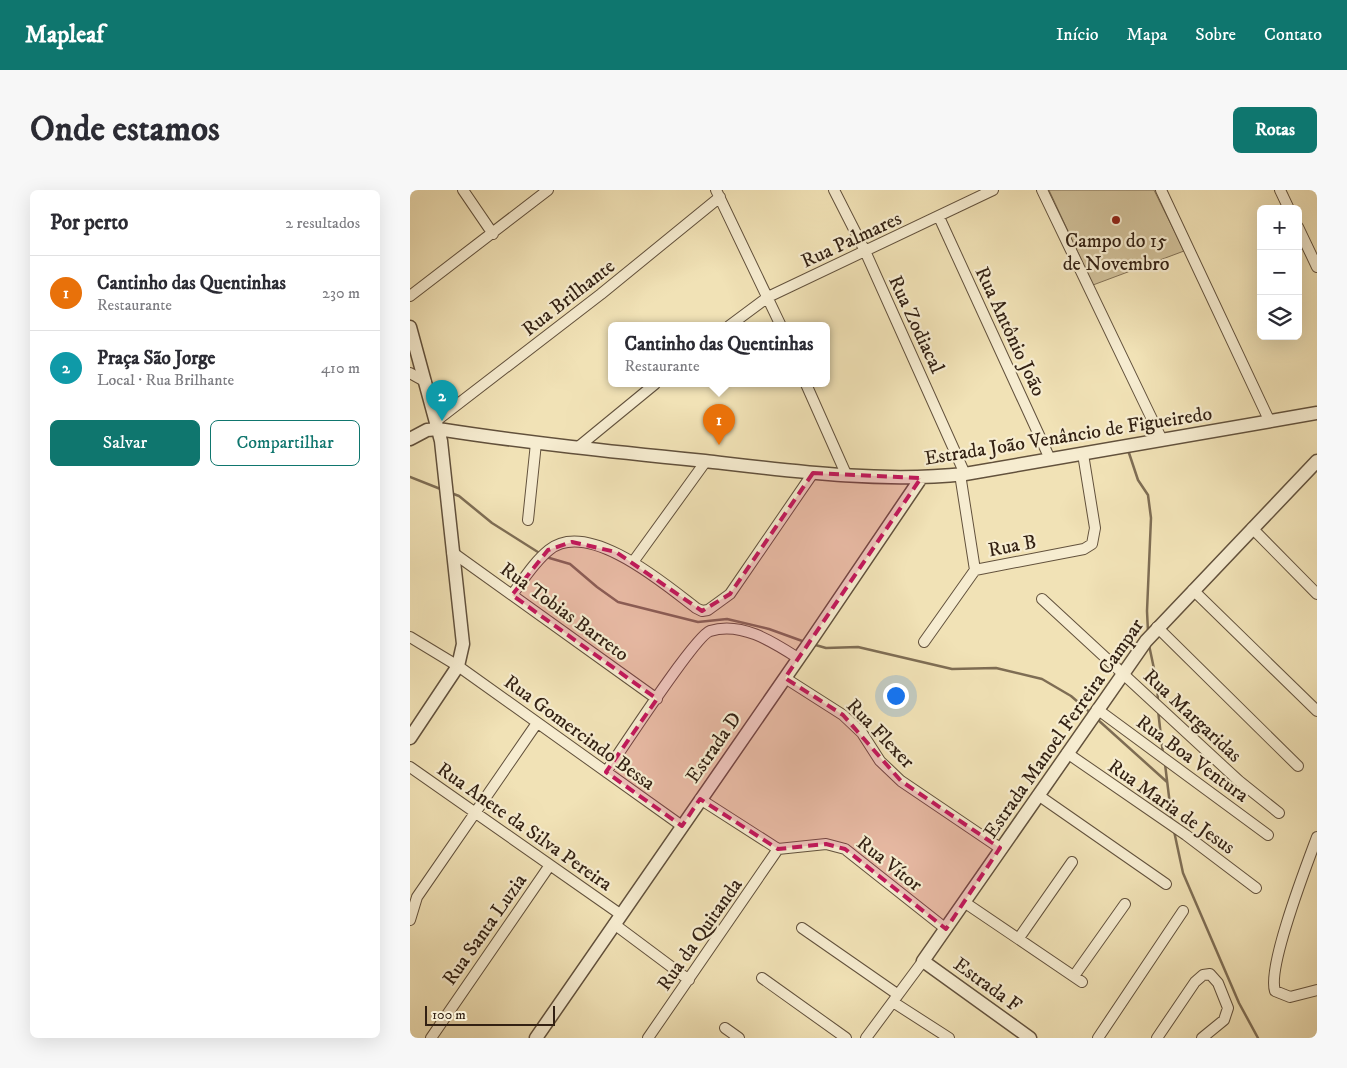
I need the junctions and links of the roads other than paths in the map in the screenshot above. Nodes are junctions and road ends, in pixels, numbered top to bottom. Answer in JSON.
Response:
{"nodes":[{"id":1,"x":463,"y":190,"type":"edge"},
{"id":2,"x":548,"y":190,"type":"edge"},
{"id":3,"x":836,"y":190,"type":"edge"},
{"id":4,"x":993,"y":190,"type":"edge"},
{"id":5,"x":1042,"y":190,"type":"edge"},
{"id":6,"x":1161,"y":190,"type":"edge"},
{"id":7,"x":1280,"y":190,"type":"edge"},
{"id":8,"x":718,"y":194,"type":"edge"},
{"id":9,"x":1287,"y":205,"type":"edge"},
{"id":10,"x":939,"y":217,"type":"junction"},
{"id":11,"x":493,"y":234,"type":"junction"},
{"id":12,"x":1302,"y":235,"type":"edge"},
{"id":13,"x":864,"y":251,"type":"junction"},
{"id":14,"x":1317,"y":267,"type":"edge"},
{"id":15,"x":410,"y":296,"type":"edge"},
{"id":16,"x":768,"y":297,"type":"junction"},
{"id":17,"x":734,"y":322,"type":"edge"},
{"id":18,"x":779,"y":322,"type":"edge"},
{"id":19,"x":410,"y":327,"type":"edge"},
{"id":20,"x":410,"y":373,"type":"edge"},
{"id":21,"x":426,"y":382,"type":"junction"},
{"id":22,"x":651,"y":387,"type":"edge"},
{"id":23,"x":807,"y":387,"type":"edge"},
{"id":24,"x":1317,"y":414,"type":"edge"},
{"id":25,"x":1270,"y":422,"type":"junction"},
{"id":26,"x":437,"y":425,"type":"junction"},
{"id":27,"x":410,"y":439,"type":"edge"},
{"id":28,"x":1162,"y":440,"type":"junction"},
{"id":29,"x":536,"y":443,"type":"junction"},
{"id":30,"x":577,"y":448,"type":"junction"},
{"id":31,"x":1083,"y":454,"type":"junction"},
{"id":32,"x":1050,"y":459,"type":"junction"},
{"id":33,"x":706,"y":462,"type":"junction"},
{"id":34,"x":1316,"y":463,"type":"edge"},
{"id":35,"x":813,"y":472,"type":"junction"},
{"id":36,"x":846,"y":474,"type":"junction"},
{"id":37,"x":963,"y":474,"type":"junction"},
{"id":38,"x":921,"y":478,"type":"junction"},
{"id":39,"x":528,"y":520,"type":"dead end"},
{"id":40,"x":1252,"y":528,"type":"junction"},
{"id":41,"x":452,"y":552,"type":"junction"},
{"id":42,"x":633,"y":562,"type":"junction"},
{"id":43,"x":975,"y":570,"type":"junction"},
{"id":44,"x":1193,"y":590,"type":"junction"},
{"id":45,"x":1317,"y":594,"type":"edge"},
{"id":46,"x":512,"y":595,"type":"junction"},
{"id":47,"x":1042,"y":599,"type":"dead end"},
{"id":48,"x":1157,"y":628,"type":"junction"},
{"id":49,"x":410,"y":637,"type":"edge"},
{"id":50,"x":924,"y":642,"type":"dead end"},
{"id":51,"x":800,"y":655,"type":"junction"},
{"id":52,"x":458,"y":666,"type":"junction"},
{"id":53,"x":1121,"y":674,"type":"junction"},
{"id":54,"x":785,"y":678,"type":"junction"},
{"id":55,"x":657,"y":699,"type":"junction"},
{"id":56,"x":1097,"y":709,"type":"junction"},
{"id":57,"x":1317,"y":712,"type":"edge"},
{"id":58,"x":537,"y":722,"type":"junction"},
{"id":59,"x":411,"y":734,"type":"edge"},
{"id":60,"x":1067,"y":753,"type":"junction"},
{"id":61,"x":1298,"y":766,"type":"dead end"},
{"id":62,"x":410,"y":767,"type":"edge"},
{"id":63,"x":606,"y":772,"type":"junction"},
{"id":64,"x":1038,"y":795,"type":"junction"},
{"id":65,"x":700,"y":799,"type":"junction"},
{"id":66,"x":475,"y":812,"type":"junction"},
{"id":67,"x":1279,"y":813,"type":"dead end"},
{"id":68,"x":682,"y":826,"type":"junction"},
{"id":69,"x":1268,"y":835,"type":"dead end"},
{"id":70,"x":1317,"y":837,"type":"edge"},
{"id":71,"x":1000,"y":848,"type":"junction"},
{"id":72,"x":778,"y":849,"type":"junction"},
{"id":73,"x":1072,"y":862,"type":"dead end"},
{"id":74,"x":550,"y":865,"type":"junction"},
{"id":75,"x":1166,"y":884,"type":"dead end"},
{"id":76,"x":1256,"y":888,"type":"dead end"},
{"id":77,"x":414,"y":895,"type":"edge"},
{"id":78,"x":964,"y":902,"type":"junction"},
{"id":79,"x":1125,"y":904,"type":"dead end"},
{"id":80,"x":1183,"y":911,"type":"dead end"},
{"id":81,"x":617,"y":919,"type":"junction"},
{"id":82,"x":410,"y":920,"type":"edge"},
{"id":83,"x":802,"y":928,"type":"dead end"},
{"id":84,"x":946,"y":929,"type":"junction"},
{"id":85,"x":1019,"y":938,"type":"junction"},
{"id":86,"x":923,"y":961,"type":"junction"},
{"id":87,"x":762,"y":978,"type":"dead end"},
{"id":88,"x":689,"y":980,"type":"junction"},
{"id":89,"x":1317,"y":990,"type":"edge"},
{"id":90,"x":896,"y":998,"type":"junction"},
{"id":91,"x":725,"y":1028,"type":"dead end"},
{"id":92,"x":431,"y":1038,"type":"edge"},
{"id":93,"x":536,"y":1038,"type":"edge"},
{"id":94,"x":648,"y":1038,"type":"edge"},
{"id":95,"x":739,"y":1038,"type":"edge"},
{"id":96,"x":846,"y":1038,"type":"edge"},
{"id":97,"x":866,"y":1038,"type":"edge"},
{"id":98,"x":949,"y":1038,"type":"edge"},
{"id":99,"x":1030,"y":1038,"type":"edge"},
{"id":100,"x":1098,"y":1038,"type":"edge"},
{"id":101,"x":1157,"y":1038,"type":"edge"},
{"id":102,"x":1202,"y":1038,"type":"edge"}],
"edges":[{"from":1,"to":11,"type":"street"},
{"from":2,"to":11,"type":"street"},
{"from":3,"to":13,"type":"street","name":"Rua Zodiacal"},
{"from":4,"to":10,"type":"street","name":"Rua Palmares"},
{"from":5,"to":28,"type":"street"},
{"from":6,"to":25,"type":"street"},
{"from":7,"to":9,"type":"street"},
{"from":8,"to":16,"type":"street"},
{"from":8,"to":26,"type":"street","name":"Rua Brilhante"},
{"from":10,"to":13,"type":"street","name":"Rua Palmares"},
{"from":10,"to":32,"type":"street","name":"Rua Antônio João"},
{"from":11,"to":15,"type":"street"},
{"from":12,"to":14,"type":"street"},
{"from":13,"to":16,"type":"street","name":"Rua Palmares"},
{"from":13,"to":37,"type":"street","name":"Rua Zodiacal"},
{"from":16,"to":17,"type":"street","name":"Rua Palmares"},
{"from":16,"to":18,"type":"street"},
{"from":19,"to":21,"type":"street"},
{"from":20,"to":21,"type":"street"},
{"from":21,"to":26,"type":"street"},
{"from":22,"to":30,"type":"street"},
{"from":23,"to":36,"type":"street"},
{"from":24,"to":25,"type":"street","name":"Estrada João Venâncio de Figueiredo"},
{"from":25,"to":28,"type":"street","name":"Estrada João Venâncio de Figueiredo"},
{"from":26,"to":27,"type":"street","name":"Estrada João Venâncio de Figueiredo"},
{"from":26,"to":29,"type":"street","name":"Estrada João Venâncio de Figueiredo"},
{"from":26,"to":41,"type":"street"},
{"from":28,"to":31,"type":"street","name":"Estrada João Venâncio de Figueiredo"},
{"from":29,"to":30,"type":"street","name":"Estrada João Venâncio de Figueiredo"},
{"from":29,"to":39,"type":"street"},
{"from":30,"to":33,"type":"street","name":"Estrada João Venâncio de Figueiredo"},
{"from":31,"to":32,"type":"street","name":"Estrada João Venâncio de Figueiredo"},
{"from":31,"to":43,"type":"street","name":"Rua B"},
{"from":32,"to":37,"type":"street","name":"Estrada João Venâncio de Figueiredo"},
{"from":33,"to":35,"type":"street","name":"Estrada João Venâncio de Figueiredo"},
{"from":33,"to":42,"type":"street"},
{"from":34,"to":40,"type":"street","name":"Estrada Manoel Ferreira Campar"},
{"from":35,"to":36,"type":"street","name":"Estrada João Venâncio de Figueiredo"},
{"from":35,"to":42,"type":"street"},
{"from":36,"to":38,"type":"street","name":"Estrada João Venâncio de Figueiredo"},
{"from":37,"to":38,"type":"street","name":"Estrada João Venâncio de Figueiredo"},
{"from":37,"to":43,"type":"street","name":"Rua Zodiacal"},
{"from":38,"to":51,"type":"street","name":"Estrada D"},
{"from":40,"to":44,"type":"street","name":"Estrada Manoel Ferreira Campar"},
{"from":40,"to":45,"type":"street"},
{"from":41,"to":46,"type":"street","name":"Rua Tobias Barreto"},
{"from":41,"to":52,"type":"street"},
{"from":42,"to":46,"type":"street"},
{"from":43,"to":50,"type":"street","name":"Rua B"},
{"from":44,"to":48,"type":"street","name":"Estrada Manoel Ferreira Campar"},
{"from":44,"to":57,"type":"street"},
{"from":46,"to":55,"type":"street","name":"Rua Tobias Barreto"},
{"from":47,"to":53,"type":"street","name":"Rua Margaridas"},
{"from":48,"to":53,"type":"street","name":"Estrada Manoel Ferreira Campar"},
{"from":48,"to":61,"type":"street"},
{"from":49,"to":52,"type":"street","name":"Rua Gomercindo Bessa"},
{"from":51,"to":54,"type":"street","name":"Estrada D"},
{"from":51,"to":55,"type":"street"},
{"from":52,"to":58,"type":"street","name":"Rua Gomercindo Bessa"},
{"from":52,"to":59,"type":"street"},
{"from":53,"to":56,"type":"street","name":"Estrada Manoel Ferreira Campar"},
{"from":53,"to":67,"type":"street","name":"Rua Margaridas"},
{"from":54,"to":65,"type":"street","name":"Estrada D"},
{"from":54,"to":71,"type":"street","name":"Rua Flexer"},
{"from":55,"to":63,"type":"street"},
{"from":56,"to":60,"type":"street","name":"Estrada Manoel Ferreira Campar"},
{"from":56,"to":69,"type":"street","name":"Rua Boa Ventura"},
{"from":58,"to":63,"type":"street","name":"Rua Gomercindo Bessa"},
{"from":58,"to":66,"type":"street"},
{"from":60,"to":64,"type":"street","name":"Estrada Manoel Ferreira Campar"},
{"from":60,"to":76,"type":"street","name":"Rua Maria de Jesus"},
{"from":62,"to":66,"type":"street","name":"Rua Anete da Silva Pereira"},
{"from":63,"to":68,"type":"street","name":"Rua Gomercindo Bessa"},
{"from":64,"to":71,"type":"street","name":"Estrada Manoel Ferreira Campar"},
{"from":64,"to":75,"type":"street"},
{"from":65,"to":68,"type":"street","name":"Estrada D"},
{"from":65,"to":72,"type":"street"},
{"from":66,"to":74,"type":"street","name":"Rua Anete da Silva Pereira"},
{"from":66,"to":77,"type":"street"},
{"from":68,"to":81,"type":"street","name":"Estrada D"},
{"from":70,"to":89,"type":"street"},
{"from":71,"to":78,"type":"street","name":"Estrada Manoel Ferreira Campar"},
{"from":72,"to":84,"type":"street","name":"Rua Vítor"},
{"from":72,"to":88,"type":"street","name":"Rua da Quitanda"},
{"from":73,"to":85,"type":"street"},
{"from":74,"to":81,"type":"street","name":"Rua Anete da Silva Pereira"},
{"from":74,"to":92,"type":"street","name":"Rua Santa Luzia"},
{"from":77,"to":82,"type":"street"},
{"from":78,"to":84,"type":"street","name":"Estrada Manoel Ferreira Campar"},
{"from":78,"to":85,"type":"street"},
{"from":79,"to":85,"type":"street"},
{"from":80,"to":100,"type":"street"},
{"from":81,"to":88,"type":"street","name":"Rua Anete da Silva Pereira"},
{"from":81,"to":93,"type":"street","name":"Estrada D"},
{"from":83,"to":90,"type":"street"},
{"from":84,"to":86,"type":"street","name":"Estrada Manoel Ferreira Campar"},
{"from":86,"to":90,"type":"street","name":"Estrada Manoel Ferreira Campar"},
{"from":86,"to":99,"type":"street","name":"Estrada F"},
{"from":87,"to":96,"type":"street"},
{"from":88,"to":94,"type":"street","name":"Rua da Quitanda"},
{"from":90,"to":97,"type":"street","name":"Estrada Manoel Ferreira Campar"},
{"from":90,"to":98,"type":"street"},
{"from":91,"to":95,"type":"street"},
{"from":101,"to":102,"type":"street"}]}
